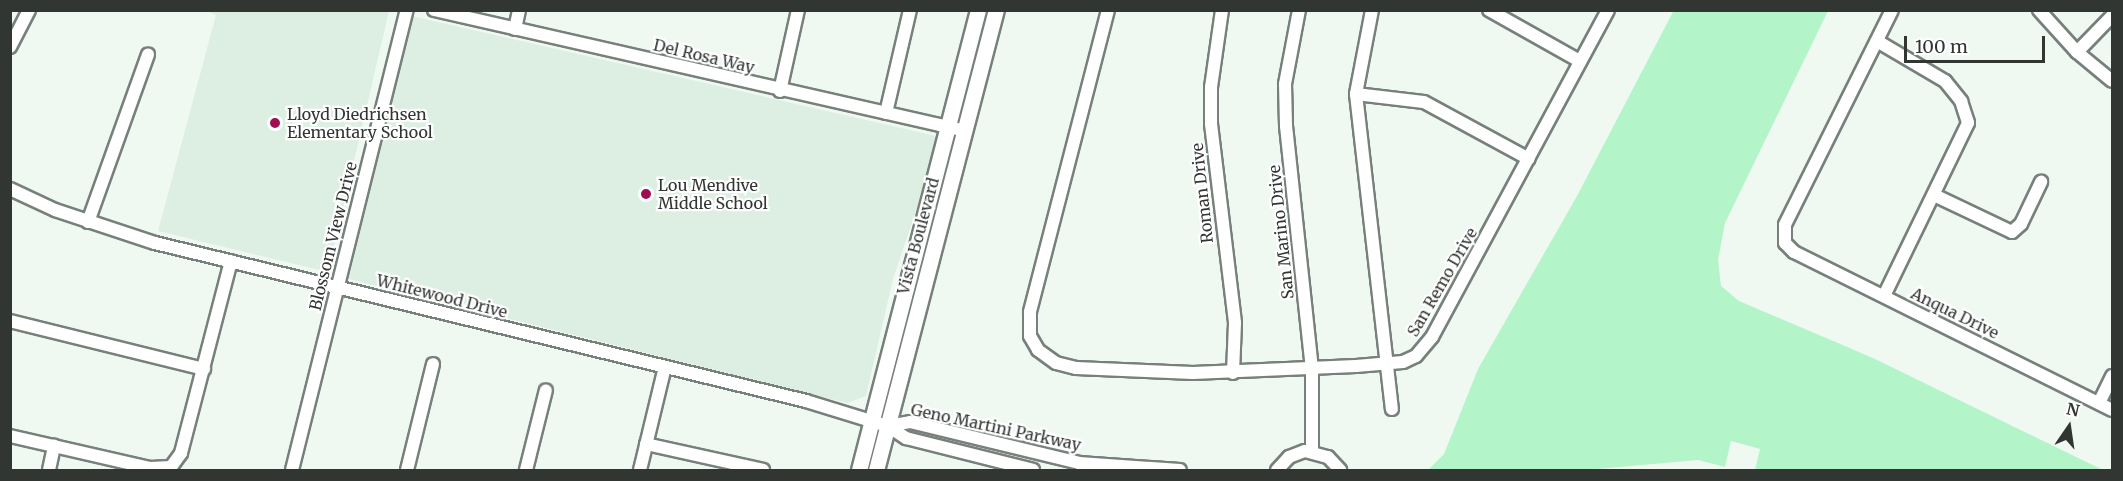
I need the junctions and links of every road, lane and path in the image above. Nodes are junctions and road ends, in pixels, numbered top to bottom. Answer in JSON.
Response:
{"nodes":[{"id":1,"x":30,"y":10,"type":"edge"},
{"id":2,"x":407,"y":10,"type":"edge"},
{"id":3,"x":434,"y":10,"type":"edge"},
{"id":4,"x":519,"y":10,"type":"edge"},
{"id":5,"x":798,"y":10,"type":"edge"},
{"id":6,"x":910,"y":10,"type":"edge"},
{"id":7,"x":978,"y":10,"type":"edge"},
{"id":8,"x":996,"y":10,"type":"edge"},
{"id":9,"x":1108,"y":10,"type":"edge"},
{"id":10,"x":1222,"y":10,"type":"edge"},
{"id":11,"x":1299,"y":10,"type":"edge"},
{"id":12,"x":1372,"y":10,"type":"edge"},
{"id":13,"x":1489,"y":10,"type":"edge"},
{"id":14,"x":1608,"y":10,"type":"edge"},
{"id":15,"x":1892,"y":10,"type":"edge"},
{"id":16,"x":2038,"y":10,"type":"edge"},
{"id":17,"x":2112,"y":16,"type":"edge"},
{"id":18,"x":515,"y":29,"type":"junction"},
{"id":19,"x":1876,"y":41,"type":"junction"},
{"id":20,"x":10,"y":47,"type":"edge"},
{"id":21,"x":2077,"y":52,"type":"junction"},
{"id":22,"x":148,"y":54,"type":"dead end"},
{"id":23,"x":1580,"y":61,"type":"junction"},
{"id":24,"x":2112,"y":81,"type":"edge"},
{"id":25,"x":780,"y":91,"type":"junction"},
{"id":26,"x":1356,"y":94,"type":"junction"},
{"id":27,"x":886,"y":114,"type":"junction"},
{"id":28,"x":949,"y":127,"type":"junction"},
{"id":29,"x":966,"y":130,"type":"junction"},
{"id":30,"x":1529,"y":159,"type":"junction"},
{"id":31,"x":2041,"y":182,"type":"dead end"},
{"id":32,"x":10,"y":189,"type":"edge"},
{"id":33,"x":1934,"y":195,"type":"junction"},
{"id":34,"x":88,"y":222,"type":"junction"},
{"id":35,"x":231,"y":261,"type":"junction"},
{"id":36,"x":337,"y":287,"type":"junction"},
{"id":37,"x":1884,"y":296,"type":"junction"},
{"id":38,"x":10,"y":321,"type":"edge"},
{"id":39,"x":1386,"y":363,"type":"junction"},
{"id":40,"x":433,"y":364,"type":"dead end"},
{"id":41,"x":665,"y":367,"type":"junction"},
{"id":42,"x":204,"y":369,"type":"junction"},
{"id":43,"x":1312,"y":369,"type":"junction"},
{"id":44,"x":1233,"y":373,"type":"junction"},
{"id":45,"x":2112,"y":376,"type":"edge"},
{"id":46,"x":546,"y":390,"type":"dead end"},
{"id":47,"x":2099,"y":403,"type":"junction"},
{"id":48,"x":1392,"y":409,"type":"dead end"},
{"id":49,"x":2112,"y":410,"type":"edge"},
{"id":50,"x":871,"y":421,"type":"junction"},
{"id":51,"x":888,"y":426,"type":"junction"},
{"id":52,"x":10,"y":436,"type":"edge"},
{"id":53,"x":646,"y":444,"type":"junction"},
{"id":54,"x":54,"y":446,"type":"junction"},
{"id":55,"x":1312,"y":452,"type":"junction"},
{"id":56,"x":1277,"y":470,"type":"edge"},
{"id":57,"x":49,"y":471,"type":"edge"},
{"id":58,"x":292,"y":471,"type":"edge"},
{"id":59,"x":407,"y":471,"type":"edge"},
{"id":60,"x":526,"y":471,"type":"edge"},
{"id":61,"x":640,"y":471,"type":"edge"},
{"id":62,"x":763,"y":471,"type":"edge"},
{"id":63,"x":859,"y":471,"type":"edge"},
{"id":64,"x":876,"y":471,"type":"edge"},
{"id":65,"x":1033,"y":471,"type":"edge"},
{"id":66,"x":1180,"y":471,"type":"edge"},
{"id":67,"x":1340,"y":471,"type":"edge"}],
"edges":[{"from":1,"to":20,"type":"street"},
{"from":2,"to":36,"type":"street","name":"Blossom View Drive"},
{"from":3,"to":18,"type":"street","name":"Del Rosa Way"},
{"from":4,"to":18,"type":"street"},
{"from":5,"to":25,"type":"street"},
{"from":6,"to":27,"type":"street"},
{"from":7,"to":28,"type":"main road","name":"Vista Boulevard"},
{"from":8,"to":29,"type":"main road","name":"Vista Boulevard"},
{"from":9,"to":44,"type":"street","name":"San Remo Drive"},
{"from":10,"to":44,"type":"street","name":"Roman Drive"},
{"from":11,"to":43,"type":"street","name":"San Marino Drive"},
{"from":12,"to":26,"type":"street"},
{"from":13,"to":23,"type":"street"},
{"from":14,"to":23,"type":"street","name":"San Remo Drive"},
{"from":15,"to":19,"type":"street"},
{"from":16,"to":21,"type":"street"},
{"from":17,"to":21,"type":"street"},
{"from":18,"to":25,"type":"street","name":"Del Rosa Way"},
{"from":19,"to":33,"type":"street"},
{"from":19,"to":37,"type":"street","name":"Anqua Drive"},
{"from":21,"to":24,"type":"street"},
{"from":22,"to":34,"type":"street"},
{"from":23,"to":30,"type":"street","name":"San Remo Drive"},
{"from":25,"to":27,"type":"street","name":"Del Rosa Way"},
{"from":26,"to":30,"type":"street"},
{"from":26,"to":39,"type":"street"},
{"from":27,"to":28,"type":"street","name":"Del Rosa Way"},
{"from":28,"to":29,"type":"street","name":"Del Rosa Way"},
{"from":28,"to":50,"type":"main road","name":"Vista Boulevard"},
{"from":29,"to":51,"type":"main road","name":"Vista Boulevard"},
{"from":30,"to":39,"type":"street","name":"San Remo Drive"},
{"from":31,"to":33,"type":"street"},
{"from":32,"to":34,"type":"street","name":"Whitewood Drive"},
{"from":33,"to":37,"type":"street"},
{"from":34,"to":35,"type":"street","name":"Whitewood Drive"},
{"from":35,"to":36,"type":"street","name":"Whitewood Drive"},
{"from":35,"to":42,"type":"street"},
{"from":36,"to":41,"type":"street","name":"Whitewood Drive"},
{"from":36,"to":58,"type":"street","name":"Blossom View Drive"},
{"from":37,"to":47,"type":"street","name":"Anqua Drive"},
{"from":38,"to":42,"type":"street"},
{"from":39,"to":43,"type":"street","name":"San Remo Drive"},
{"from":39,"to":48,"type":"street"},
{"from":40,"to":59,"type":"street"},
{"from":41,"to":50,"type":"street","name":"Whitewood Drive"},
{"from":41,"to":53,"type":"street"},
{"from":42,"to":54,"type":"street"},
{"from":43,"to":44,"type":"street","name":"San Remo Drive"},
{"from":43,"to":55,"type":"street","name":"San Marino Drive"},
{"from":45,"to":47,"type":"street"},
{"from":46,"to":60,"type":"street"},
{"from":47,"to":49,"type":"street","name":"Anqua Drive"},
{"from":50,"to":51,"type":"street","name":"Whitewood Drive"},
{"from":50,"to":63,"type":"main road","name":"Vista Boulevard"},
{"from":51,"to":64,"type":"main road","name":"Vista Boulevard"},
{"from":51,"to":65,"type":"street","name":"Geno Martini Parkway"},
{"from":51,"to":66,"type":"street","name":"Geno Martini Parkway"},
{"from":52,"to":54,"type":"street"},
{"from":53,"to":61,"type":"street"},
{"from":53,"to":62,"type":"street"},
{"from":54,"to":57,"type":"street"},
{"from":55,"to":56,"type":"street"},
{"from":55,"to":67,"type":"street"}]}
